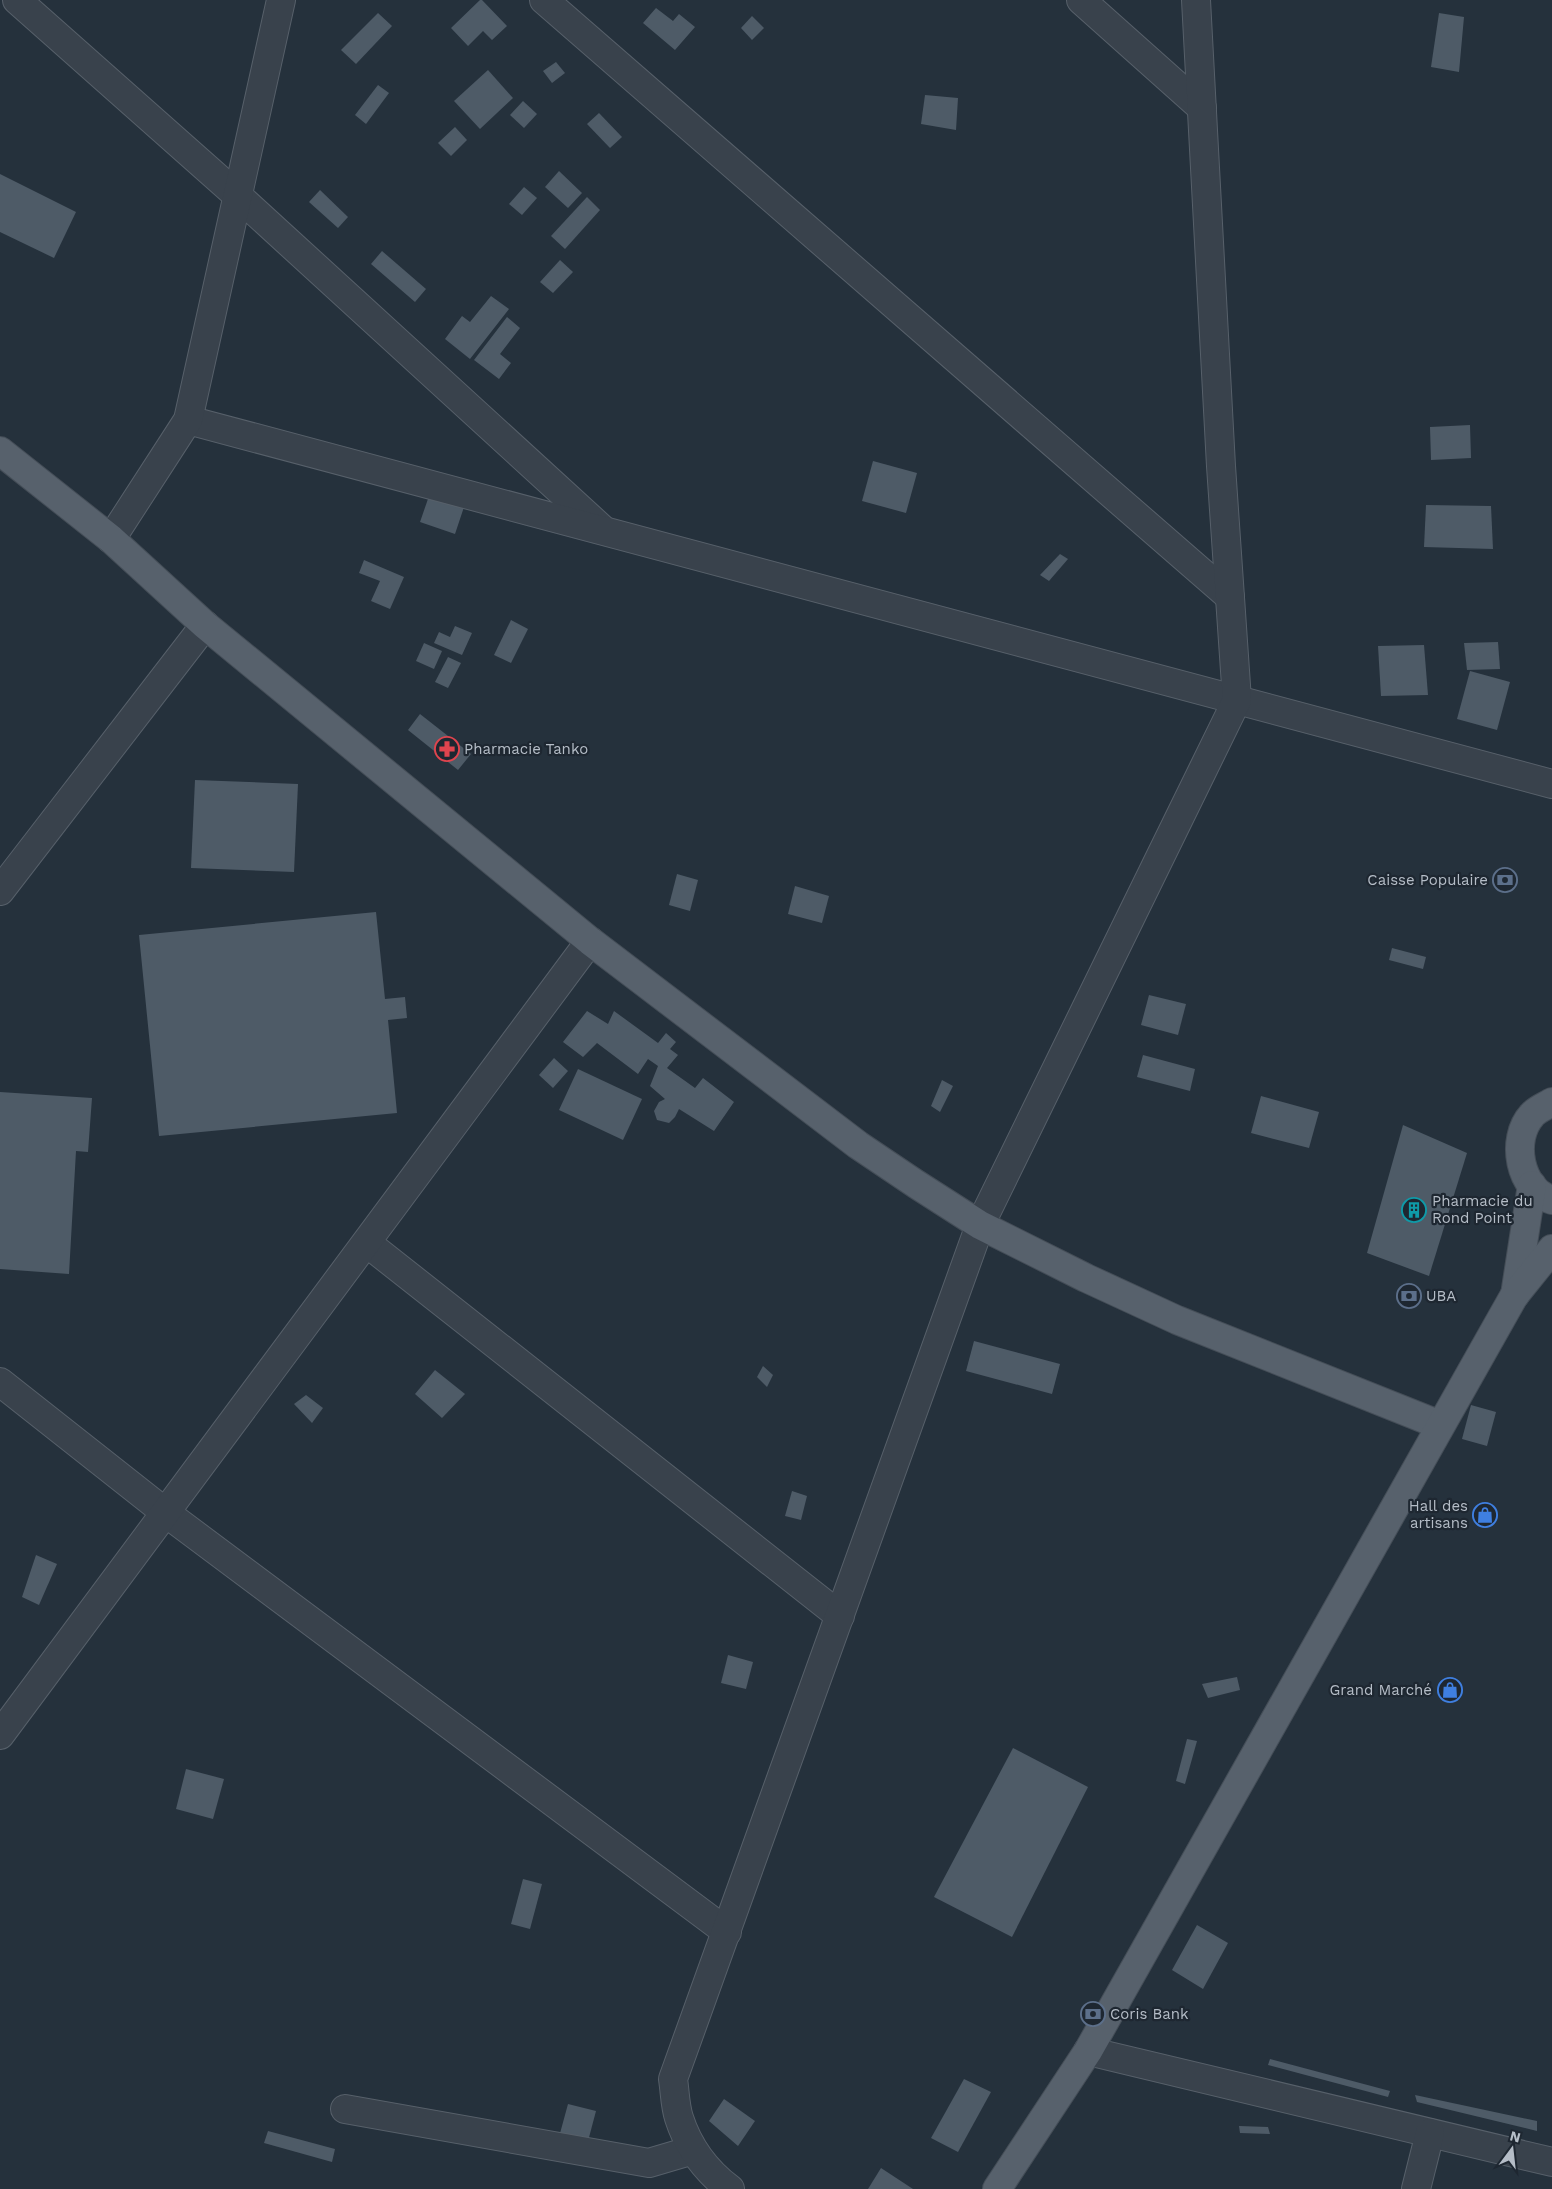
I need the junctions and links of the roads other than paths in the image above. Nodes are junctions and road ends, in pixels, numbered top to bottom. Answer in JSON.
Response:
{"nodes":[{"id":1,"x":17,"y":0,"type":"edge"},
{"id":2,"x":282,"y":0,"type":"edge"},
{"id":3,"x":544,"y":0,"type":"edge"},
{"id":4,"x":1081,"y":0,"type":"edge"},
{"id":5,"x":1196,"y":0,"type":"edge"},
{"id":6,"x":1202,"y":108,"type":"junction"},
{"id":7,"x":238,"y":196,"type":"junction"},
{"id":8,"x":188,"y":420,"type":"junction"},
{"id":9,"x":0,"y":452,"type":"edge"},
{"id":10,"x":604,"y":530,"type":"junction"},
{"id":11,"x":111,"y":539,"type":"junction"},
{"id":12,"x":1230,"y":596,"type":"junction"},
{"id":13,"x":205,"y":625,"type":"junction"},
{"id":14,"x":1237,"y":700,"type":"junction"},
{"id":15,"x":1552,"y":784,"type":"edge"},
{"id":16,"x":0,"y":891,"type":"edge"},
{"id":17,"x":590,"y":941,"type":"junction"},
{"id":18,"x":1552,"y":1102,"type":"edge"},
{"id":19,"x":1542,"y":1192,"type":"edge"},
{"id":20,"x":980,"y":1224,"type":"junction"},
{"id":21,"x":367,"y":1243,"type":"junction"},
{"id":22,"x":1552,"y":1249,"type":"edge"},
{"id":23,"x":1514,"y":1296,"type":"junction"},
{"id":24,"x":0,"y":1382,"type":"edge"},
{"id":25,"x":1440,"y":1425,"type":"junction"},
{"id":26,"x":166,"y":1513,"type":"junction"},
{"id":27,"x":840,"y":1616,"type":"junction"},
{"id":28,"x":0,"y":1735,"type":"edge"},
{"id":29,"x":727,"y":1932,"type":"junction"},
{"id":30,"x":1088,"y":2050,"type":"junction"},
{"id":31,"x":345,"y":2109,"type":"dead end"},
{"id":32,"x":1430,"y":2133,"type":"junction"},
{"id":33,"x":693,"y":2150,"type":"junction"},
{"id":34,"x":1552,"y":2162,"type":"edge"},
{"id":35,"x":730,"y":2189,"type":"edge"},
{"id":36,"x":997,"y":2189,"type":"edge"},
{"id":37,"x":1416,"y":2189,"type":"edge"}],
"edges":[{"from":1,"to":7,"type":"street"},
{"from":2,"to":7,"type":"street"},
{"from":3,"to":12,"type":"street"},
{"from":4,"to":6,"type":"street"},
{"from":5,"to":6,"type":"street"},
{"from":6,"to":12,"type":"street"},
{"from":7,"to":8,"type":"street"},
{"from":7,"to":10,"type":"street"},
{"from":8,"to":10,"type":"street"},
{"from":8,"to":11,"type":"street"},
{"from":9,"to":11,"type":"main road"},
{"from":10,"to":14,"type":"street"},
{"from":11,"to":13,"type":"main road"},
{"from":12,"to":14,"type":"street"},
{"from":13,"to":16,"type":"street"},
{"from":13,"to":17,"type":"main road"},
{"from":14,"to":15,"type":"street"},
{"from":14,"to":20,"type":"street"},
{"from":17,"to":20,"type":"main road"},
{"from":17,"to":21,"type":"street"},
{"from":18,"to":19,"type":"main road"},
{"from":19,"to":23,"type":"main road"},
{"from":20,"to":25,"type":"main road"},
{"from":20,"to":27,"type":"street"},
{"from":21,"to":26,"type":"street"},
{"from":21,"to":27,"type":"street"},
{"from":22,"to":23,"type":"main road"},
{"from":23,"to":25,"type":"main road"},
{"from":24,"to":26,"type":"street"},
{"from":25,"to":30,"type":"main road"},
{"from":26,"to":28,"type":"street"},
{"from":26,"to":29,"type":"street"},
{"from":27,"to":29,"type":"street"},
{"from":29,"to":33,"type":"street"},
{"from":30,"to":32,"type":"street"},
{"from":30,"to":36,"type":"main road"},
{"from":31,"to":33,"type":"street"},
{"from":32,"to":34,"type":"street"},
{"from":32,"to":37,"type":"street"},
{"from":33,"to":35,"type":"street"}]}
